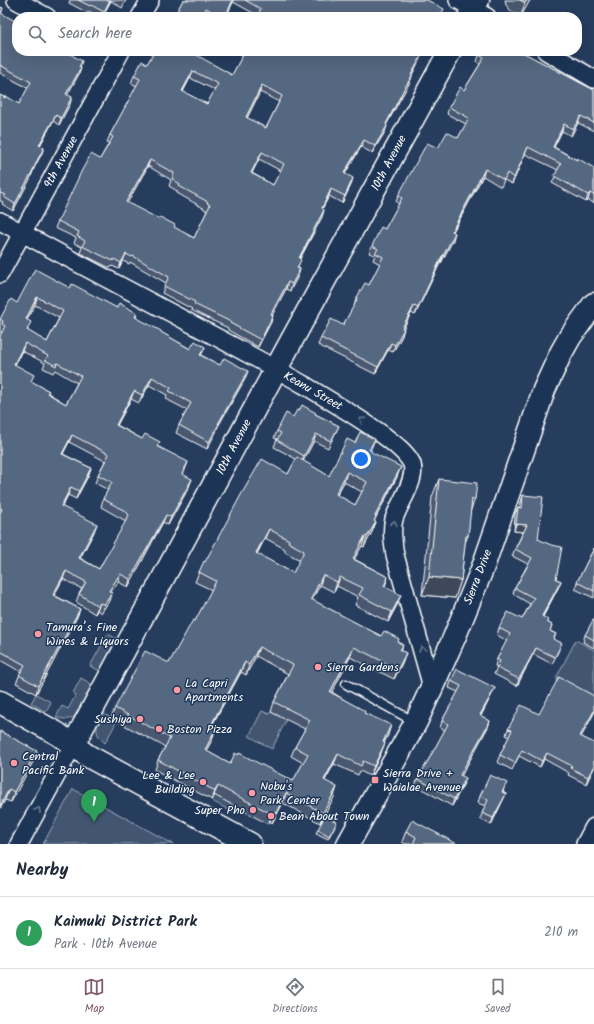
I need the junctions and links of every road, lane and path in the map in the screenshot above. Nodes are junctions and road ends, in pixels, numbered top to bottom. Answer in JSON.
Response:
{"nodes":[{"id":1,"x":16,"y":0,"type":"edge"},
{"id":2,"x":150,"y":0,"type":"edge"},
{"id":3,"x":38,"y":12,"type":"edge"},
{"id":4,"x":143,"y":12,"type":"edge"},
{"id":5,"x":115,"y":56,"type":"edge"},
{"id":6,"x":447,"y":56,"type":"edge"},
{"id":7,"x":555,"y":56,"type":"edge"},
{"id":8,"x":594,"y":79,"type":"edge"},
{"id":9,"x":0,"y":221,"type":"edge"},
{"id":10,"x":22,"y":233,"type":"junction"},
{"id":11,"x":0,"y":274,"type":"edge"},
{"id":12,"x":594,"y":304,"type":"edge"},
{"id":13,"x":276,"y":369,"type":"junction"},
{"id":14,"x":346,"y":684,"type":"dead end"},
{"id":15,"x":432,"y":687,"type":"junction"},
{"id":16,"x":0,"y":702,"type":"edge"},
{"id":17,"x":416,"y":722,"type":"junction"},
{"id":18,"x":73,"y":745,"type":"junction"},
{"id":19,"x":594,"y":827,"type":"edge"},
{"id":20,"x":19,"y":844,"type":"edge"},
{"id":21,"x":250,"y":844,"type":"edge"},
{"id":22,"x":348,"y":844,"type":"edge"},
{"id":23,"x":585,"y":844,"type":"edge"}],
"edges":[{"from":1,"to":3,"type":"street"},
{"from":2,"to":4,"type":"street"},
{"from":5,"to":10,"type":"street","name":"9th Avenue"},
{"from":6,"to":13,"type":"street","name":"10th Avenue"},
{"from":7,"to":8,"type":"street"},
{"from":9,"to":10,"type":"street","name":"Keanu Street"},
{"from":10,"to":11,"type":"street","name":"9th Avenue"},
{"from":10,"to":13,"type":"street","name":"Keanu Street"},
{"from":12,"to":15,"type":"street","name":"Sierra Drive"},
{"from":15,"to":13,"type":"street","name":"Keanu Street","one_way":true},
{"from":13,"to":18,"type":"street","name":"10th Avenue"},
{"from":14,"to":17,"type":"lane"},
{"from":15,"to":17,"type":"street","name":"Sierra Drive"},
{"from":16,"to":18,"type":"street"},
{"from":17,"to":22,"type":"street","name":"Sierra Drive"},
{"from":20,"to":18,"type":"street","name":"10th Avenue","one_way":true},
{"from":18,"to":21,"type":"street"},
{"from":19,"to":23,"type":"street"}]}
